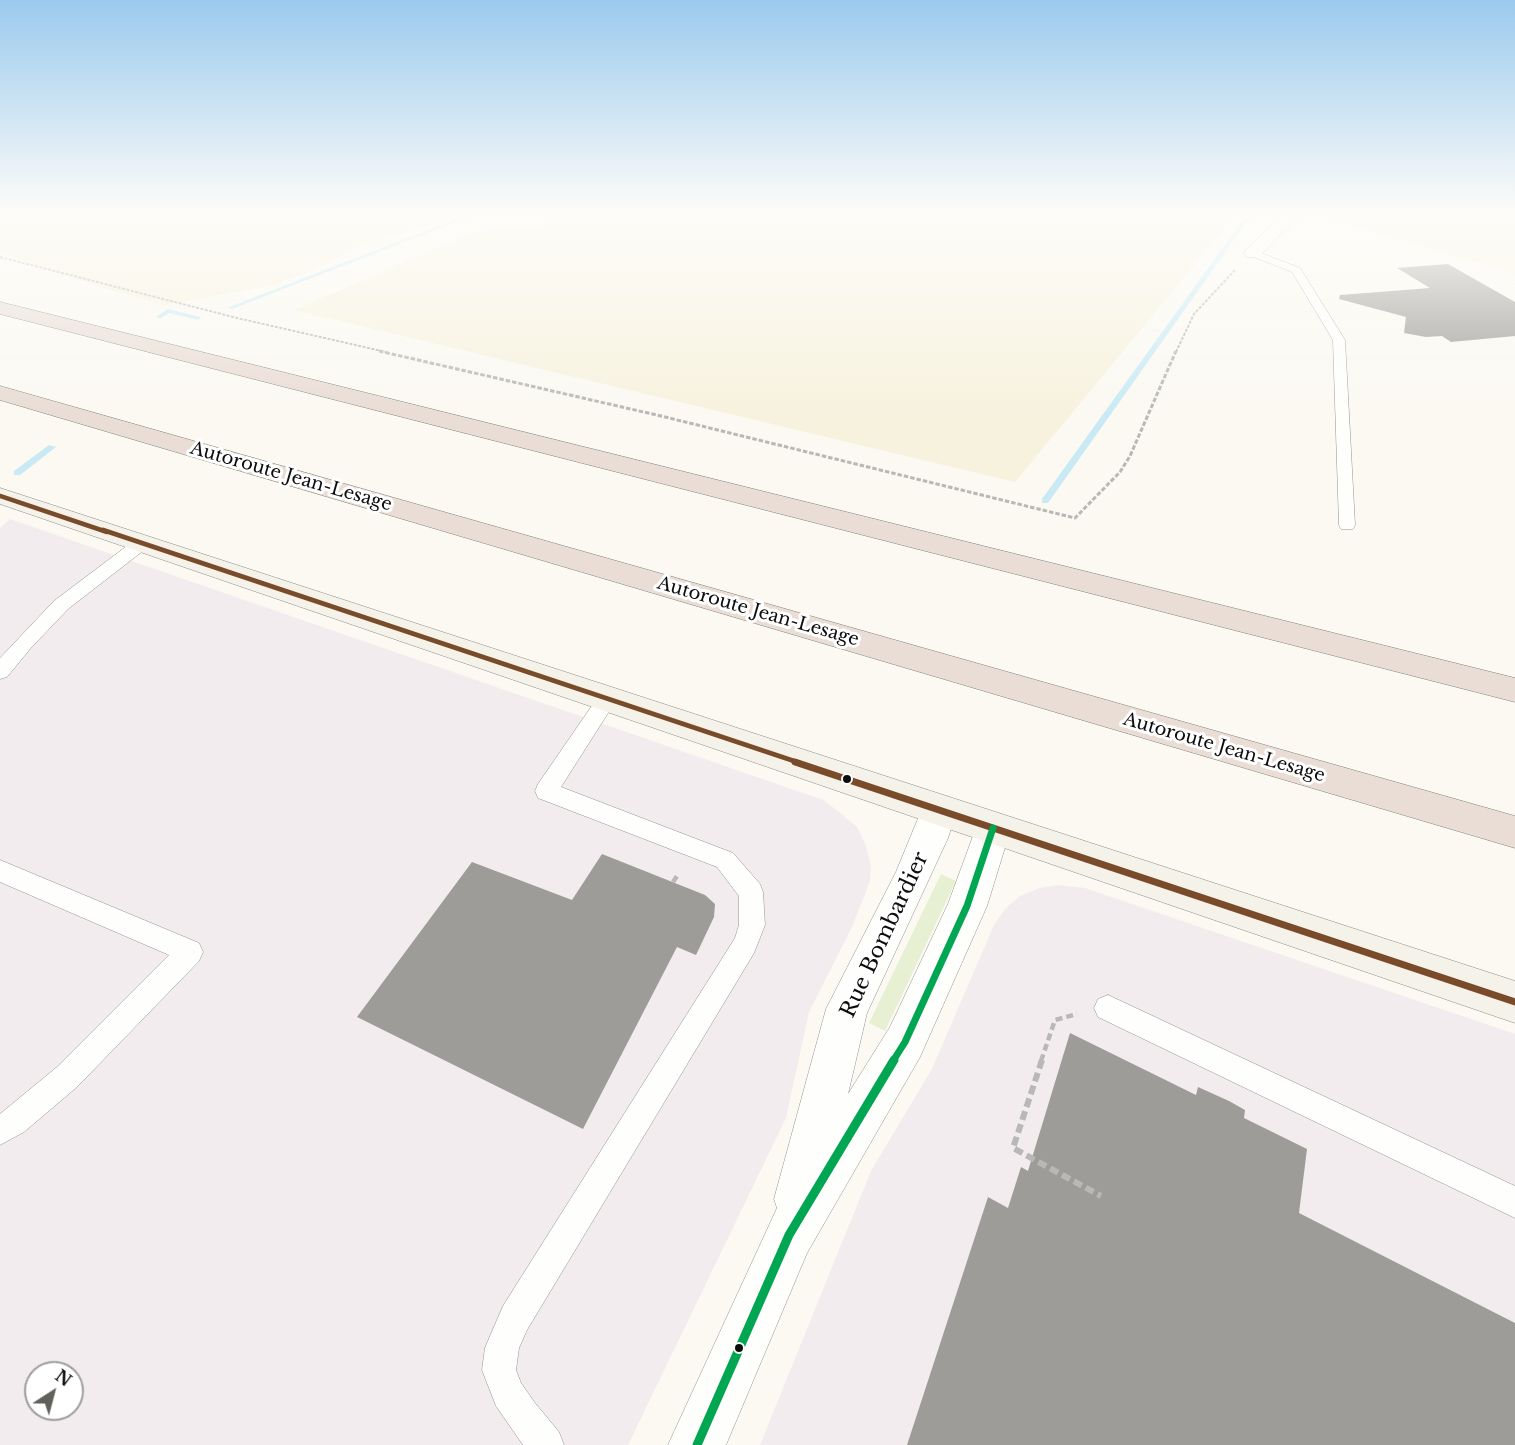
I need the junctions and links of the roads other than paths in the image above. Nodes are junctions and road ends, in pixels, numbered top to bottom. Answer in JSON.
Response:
{"nodes":[{"id":1,"x":1302,"y":279,"type":"edge"},
{"id":2,"x":0,"y":297,"type":"edge"},
{"id":3,"x":0,"y":309,"type":"edge"},
{"id":4,"x":77,"y":328,"type":"junction"},
{"id":5,"x":0,"y":393,"type":"edge"},
{"id":6,"x":0,"y":496,"type":"edge"},
{"id":7,"x":1347,"y":525,"type":"dead end"},
{"id":8,"x":142,"y":543,"type":"junction"},
{"id":9,"x":0,"y":672,"type":"edge"},
{"id":10,"x":1515,"y":690,"type":"edge"},
{"id":11,"x":607,"y":699,"type":"junction"},
{"id":12,"x":939,"y":810,"type":"junction"},
{"id":13,"x":993,"y":828,"type":"junction"},
{"id":14,"x":1515,"y":832,"type":"edge"},
{"id":15,"x":0,"y":871,"type":"edge"},
{"id":16,"x":1515,"y":1002,"type":"edge"},
{"id":17,"x":1098,"y":1009,"type":"road end"},
{"id":18,"x":0,"y":1130,"type":"edge"},
{"id":19,"x":1515,"y":1202,"type":"edge"},
{"id":20,"x":789,"y":1234,"type":"junction"},
{"id":21,"x":546,"y":1445,"type":"edge"},
{"id":22,"x":697,"y":1445,"type":"edge"}],
"edges":[{"from":1,"to":7,"type":"lane"},
{"from":2,"to":4,"type":"highway"},
{"from":3,"to":4,"type":"highway"},
{"from":4,"to":10,"type":"highway"},
{"from":5,"to":14,"type":"highway","name":"Autoroute Jean-Lesage"},
{"from":6,"to":8,"type":"street"},
{"from":8,"to":9,"type":"lane"},
{"from":8,"to":11,"type":"street"},
{"from":11,"to":12,"type":"street"},
{"from":11,"to":21,"type":"lane"},
{"from":12,"to":13,"type":"street"},
{"from":12,"to":20,"type":"street","name":"Rue Bombardier"},
{"from":13,"to":16,"type":"street"},
{"from":13,"to":20,"type":"street","name":"Rue Bombardier"},
{"from":15,"to":18,"type":"lane"},
{"from":17,"to":19,"type":"lane"},
{"from":20,"to":22,"type":"street","name":"Rue Bombardier"}]}
